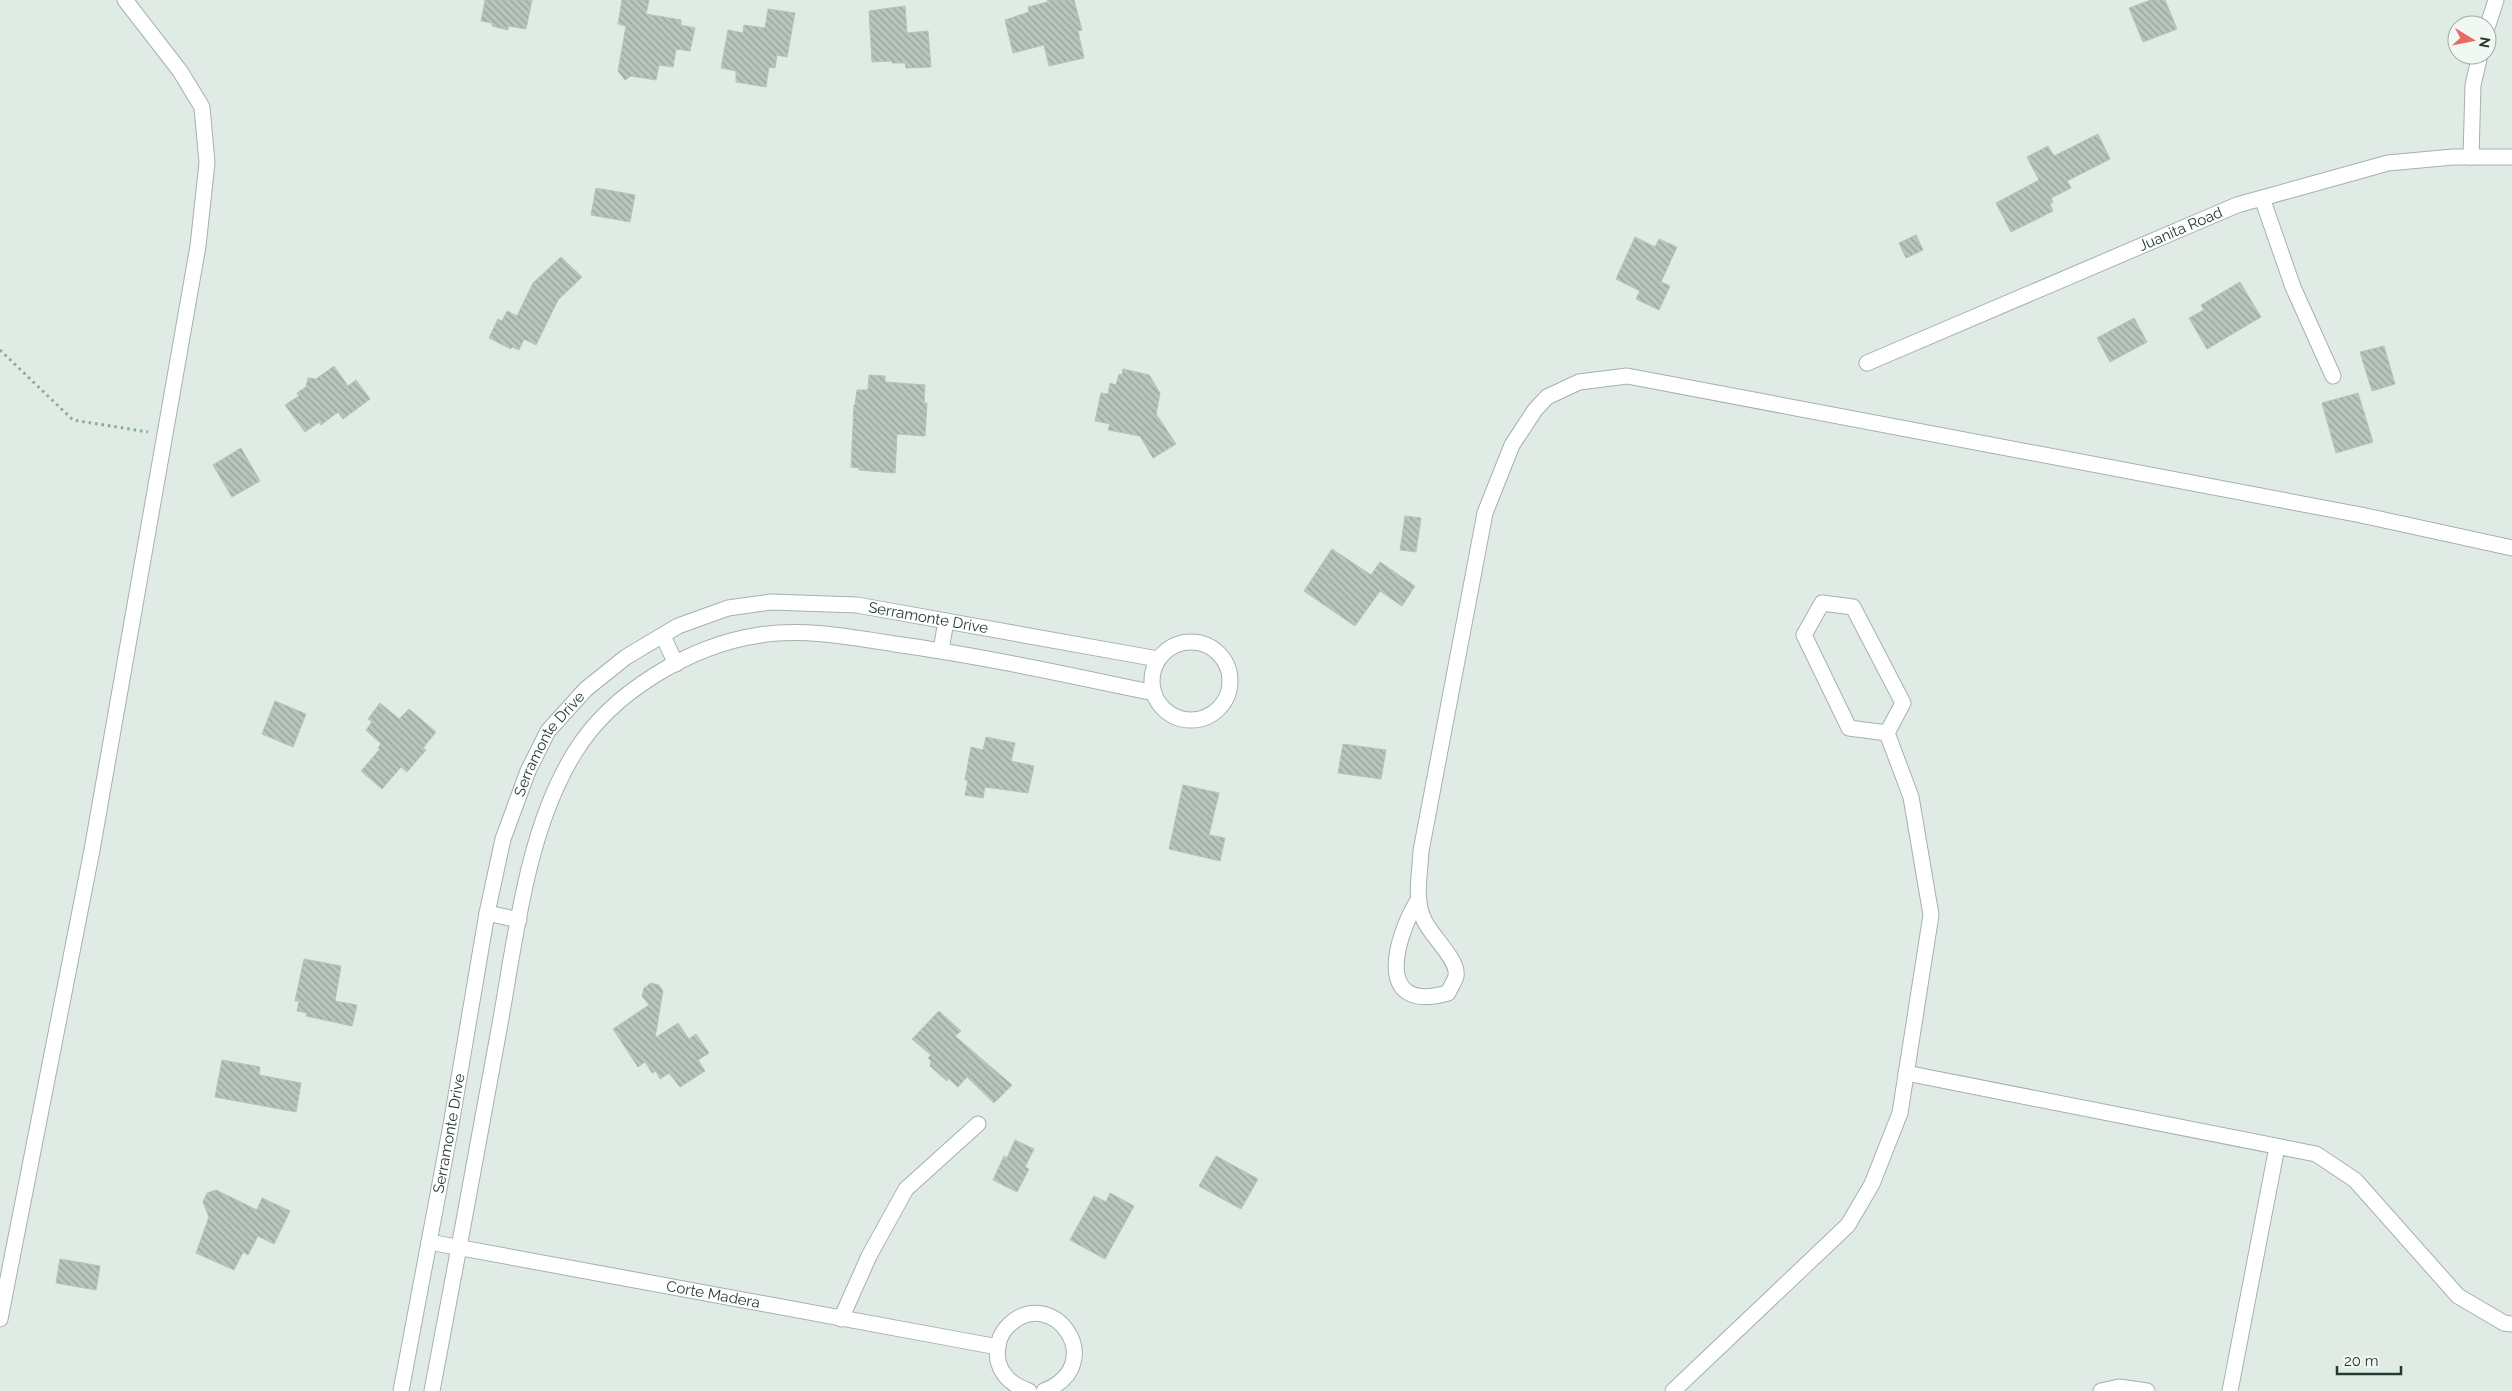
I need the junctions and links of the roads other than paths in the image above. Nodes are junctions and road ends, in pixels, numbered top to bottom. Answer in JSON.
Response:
{"nodes":[{"id":1,"x":124,"y":0,"type":"edge"},
{"id":2,"x":2496,"y":0,"type":"edge"},
{"id":3,"x":2491,"y":15,"type":"edge"},
{"id":4,"x":2478,"y":65,"type":"edge"},
{"id":5,"x":2471,"y":157,"type":"junction"},
{"id":6,"x":2512,"y":157,"type":"edge"},
{"id":7,"x":2262,"y":198,"type":"junction"},
{"id":8,"x":1867,"y":363,"type":"dead end"},
{"id":9,"x":2333,"y":376,"type":"dead end"},
{"id":10,"x":2512,"y":548,"type":"edge"},
{"id":11,"x":946,"y":621,"type":"junction"},
{"id":12,"x":663,"y":636,"type":"junction"},
{"id":13,"x":941,"y":650,"type":"junction"},
{"id":14,"x":1158,"y":659,"type":"junction"},
{"id":15,"x":676,"y":664,"type":"junction"},
{"id":16,"x":1154,"y":693,"type":"junction"},
{"id":17,"x":1887,"y":734,"type":"junction"},
{"id":18,"x":1418,"y":900,"type":"junction"},
{"id":19,"x":487,"y":913,"type":"junction"},
{"id":20,"x":519,"y":920,"type":"junction"},
{"id":21,"x":1906,"y":1073,"type":"junction"},
{"id":22,"x":978,"y":1124,"type":"dead end"},
{"id":23,"x":2277,"y":1147,"type":"junction"},
{"id":24,"x":429,"y":1242,"type":"junction"},
{"id":25,"x":459,"y":1248,"type":"junction"},
{"id":26,"x":0,"y":1319,"type":"edge"},
{"id":27,"x":841,"y":1319,"type":"junction"},
{"id":28,"x":2512,"y":1324,"type":"edge"},
{"id":29,"x":998,"y":1348,"type":"junction"},
{"id":30,"x":401,"y":1391,"type":"edge"},
{"id":31,"x":432,"y":1391,"type":"edge"},
{"id":32,"x":1029,"y":1391,"type":"edge"},
{"id":33,"x":1044,"y":1391,"type":"edge"},
{"id":34,"x":1673,"y":1391,"type":"edge"},
{"id":35,"x":2101,"y":1391,"type":"edge"},
{"id":36,"x":2147,"y":1391,"type":"edge"},
{"id":37,"x":2230,"y":1391,"type":"edge"}],
"edges":[{"from":1,"to":26,"type":"street"},
{"from":2,"to":3,"type":"street"},
{"from":4,"to":5,"type":"street"},
{"from":5,"to":6,"type":"street","name":"Juanita Road"},
{"from":5,"to":7,"type":"street","name":"Juanita Road"},
{"from":7,"to":8,"type":"street","name":"Juanita Road"},
{"from":7,"to":9,"type":"street"},
{"from":10,"to":18,"type":"street"},
{"from":11,"to":12,"type":"street","name":"Serramonte Drive"},
{"from":11,"to":13,"type":"street"},
{"from":11,"to":14,"type":"street","name":"Serramonte Drive"},
{"from":12,"to":15,"type":"street"},
{"from":12,"to":19,"type":"street","name":"Serramonte Drive"},
{"from":13,"to":15,"type":"street","name":"Serramonte Drive"},
{"from":13,"to":16,"type":"street","name":"Serramonte Drive"},
{"from":14,"to":16,"type":"street"},
{"from":14,"to":16,"type":"street"},
{"from":15,"to":20,"type":"street","name":"Serramonte Drive"},
{"from":17,"to":17,"type":"street"},
{"from":17,"to":21,"type":"street"},
{"from":18,"to":18,"type":"street"},
{"from":19,"to":20,"type":"street"},
{"from":19,"to":24,"type":"street","name":"Serramonte Drive"},
{"from":20,"to":25,"type":"street","name":"Serramonte Drive"},
{"from":21,"to":23,"type":"street"},
{"from":21,"to":34,"type":"street"},
{"from":22,"to":27,"type":"street"},
{"from":23,"to":28,"type":"street"},
{"from":23,"to":37,"type":"street"},
{"from":24,"to":25,"type":"street","name":"Corte Madera"},
{"from":24,"to":30,"type":"street","name":"Serramonte Drive"},
{"from":25,"to":27,"type":"street","name":"Corte Madera"},
{"from":25,"to":31,"type":"street","name":"Serramonte Drive"},
{"from":27,"to":29,"type":"street","name":"Corte Madera"},
{"from":29,"to":32,"type":"street"},
{"from":29,"to":33,"type":"street"},
{"from":35,"to":36,"type":"street"}]}
